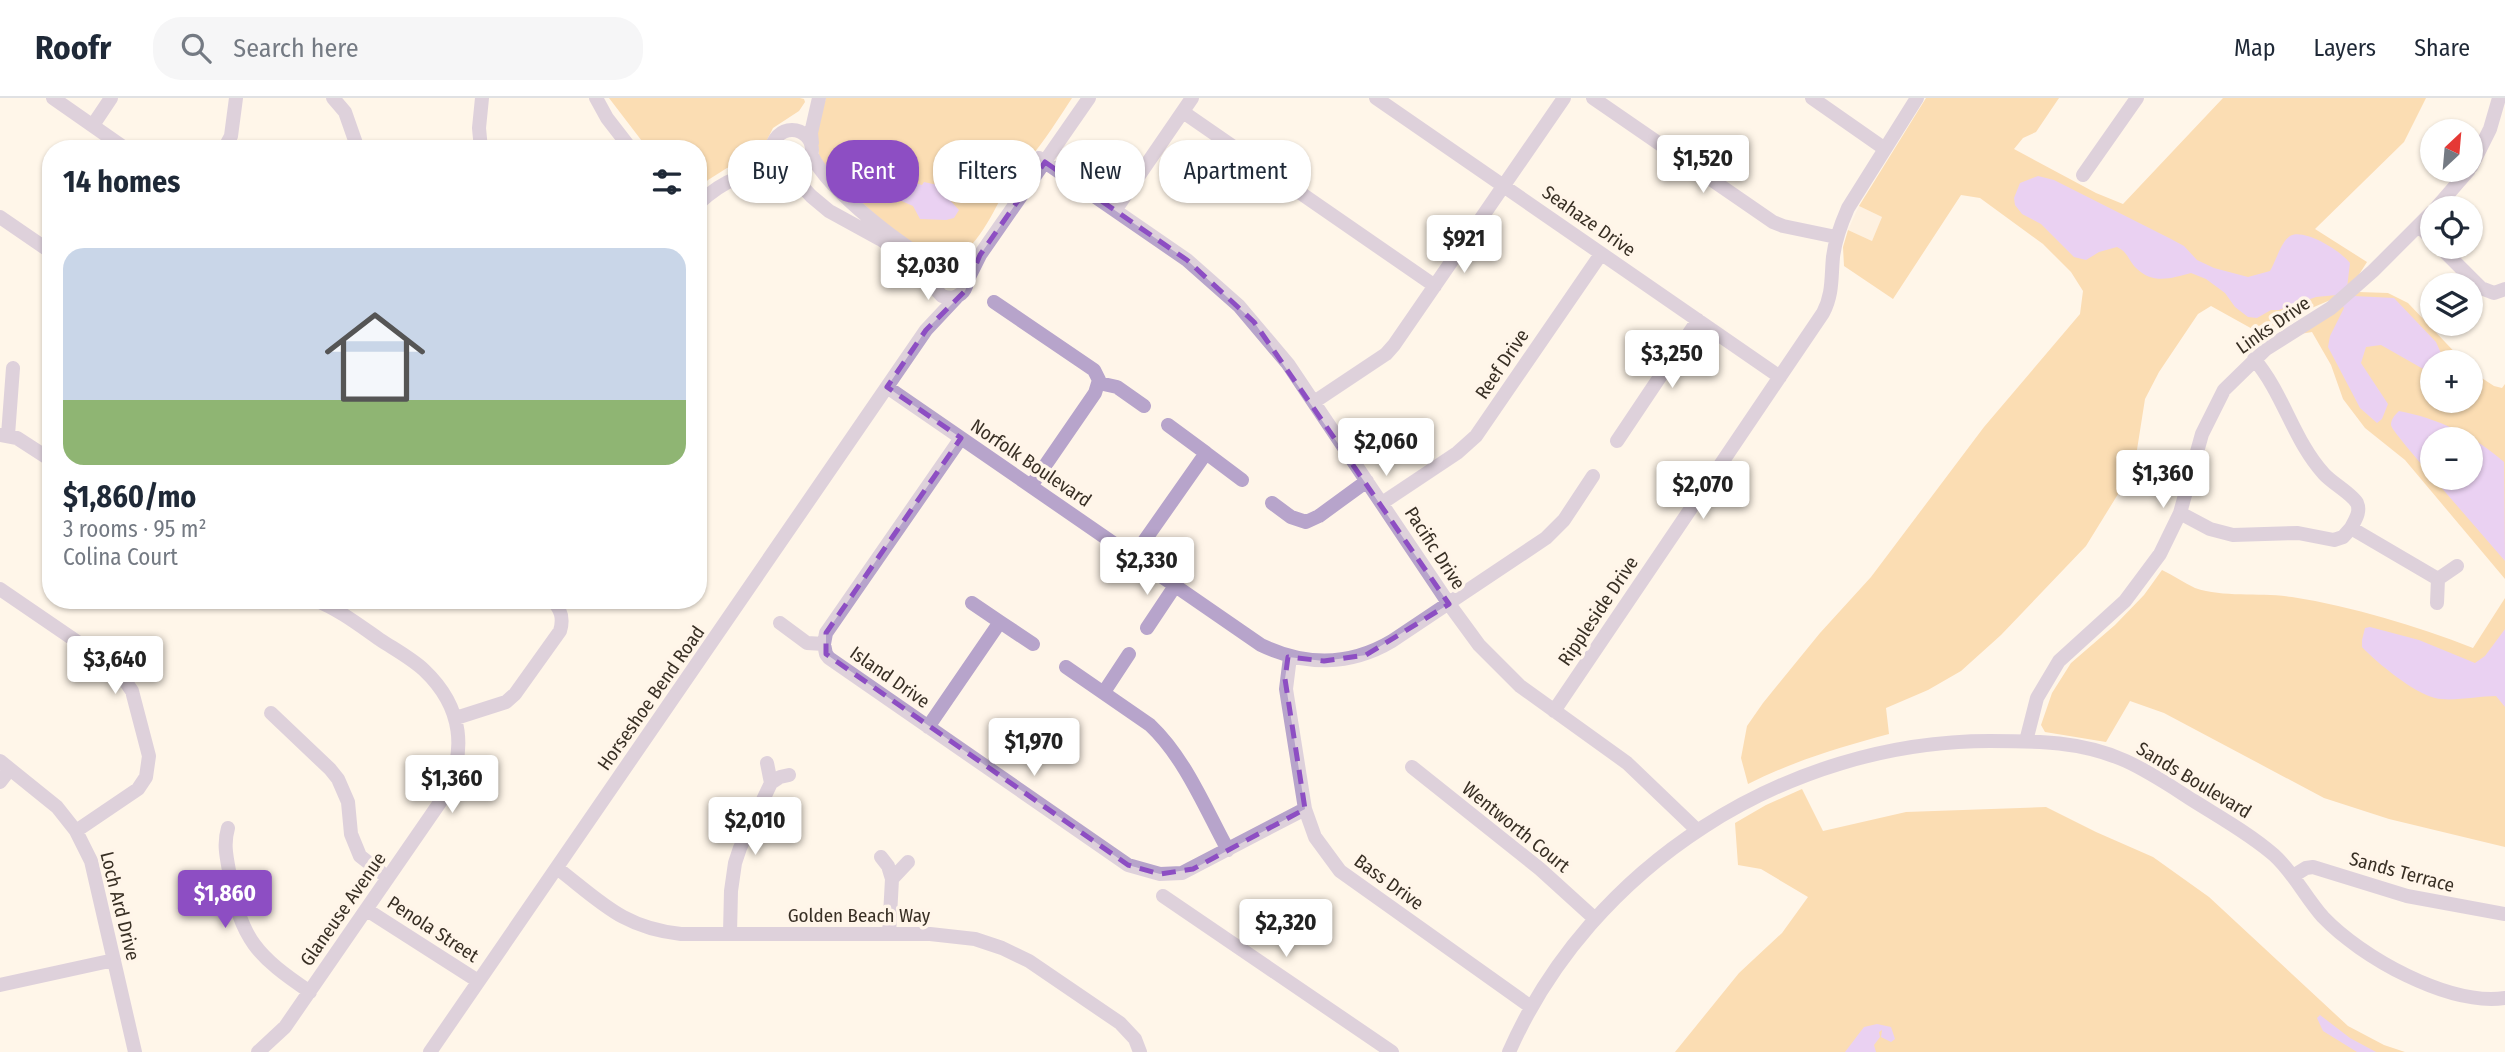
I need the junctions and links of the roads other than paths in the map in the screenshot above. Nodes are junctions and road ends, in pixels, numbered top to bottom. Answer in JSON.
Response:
{"nodes":[{"id":1,"x":53,"y":98,"type":"edge"},
{"id":2,"x":111,"y":98,"type":"edge"},
{"id":3,"x":236,"y":98,"type":"edge"},
{"id":4,"x":333,"y":98,"type":"edge"},
{"id":5,"x":482,"y":98,"type":"edge"},
{"id":6,"x":596,"y":98,"type":"edge"},
{"id":7,"x":1080,"y":98,"type":"edge"},
{"id":8,"x":1089,"y":98,"type":"edge"},
{"id":9,"x":1192,"y":98,"type":"edge"},
{"id":10,"x":1376,"y":98,"type":"edge"},
{"id":11,"x":1564,"y":98,"type":"edge"},
{"id":12,"x":1812,"y":98,"type":"edge"},
{"id":13,"x":1917,"y":98,"type":"edge"},
{"id":14,"x":2137,"y":98,"type":"edge"},
{"id":15,"x":2499,"y":98,"type":"edge"},
{"id":16,"x":819,"y":99,"type":"edge"},
{"id":17,"x":1602,"y":101,"type":"edge"},
{"id":18,"x":1183,"y":112,"type":"junction"},
{"id":19,"x":2500,"y":115,"type":"edge"},
{"id":20,"x":93,"y":125,"type":"junction"},
{"id":21,"x":788,"y":130,"type":"junction"},
{"id":22,"x":114,"y":140,"type":"edge"},
{"id":23,"x":228,"y":140,"type":"edge"},
{"id":24,"x":355,"y":140,"type":"edge"},
{"id":25,"x":480,"y":140,"type":"edge"},
{"id":26,"x":624,"y":140,"type":"edge"},
{"id":27,"x":776,"y":140,"type":"edge"},
{"id":28,"x":807,"y":140,"type":"edge"},
{"id":29,"x":811,"y":140,"type":"edge"},
{"id":30,"x":2483,"y":145,"type":"edge"},
{"id":31,"x":812,"y":149,"type":"edge"},
{"id":32,"x":1885,"y":149,"type":"junction"},
{"id":33,"x":1042,"y":160,"type":"junction"},
{"id":34,"x":2082,"y":176,"type":"dead end"},
{"id":35,"x":728,"y":182,"type":"edge"},
{"id":36,"x":2458,"y":182,"type":"edge"},
{"id":37,"x":1504,"y":186,"type":"junction"},
{"id":38,"x":707,"y":196,"type":"edge"},
{"id":39,"x":2446,"y":196,"type":"edge"},
{"id":40,"x":812,"y":197,"type":"edge"},
{"id":41,"x":1116,"y":209,"type":"junction"},
{"id":42,"x":0,"y":217,"type":"edge"},
{"id":43,"x":2419,"y":226,"type":"edge"},
{"id":44,"x":1836,"y":237,"type":"junction"},
{"id":45,"x":42,"y":246,"type":"edge"},
{"id":46,"x":1601,"y":254,"type":"junction"},
{"id":47,"x":2452,"y":259,"type":"edge"},
{"id":48,"x":948,"y":266,"type":"junction"},
{"id":49,"x":967,"y":281,"type":"junction"},
{"id":50,"x":1435,"y":286,"type":"junction"},
{"id":51,"x":935,"y":288,"type":"junction"},
{"id":52,"x":2505,"y":289,"type":"edge"},
{"id":53,"x":956,"y":298,"type":"junction"},
{"id":54,"x":994,"y":302,"type":"dead end"},
{"id":55,"x":1698,"y":320,"type":"junction"},
{"id":56,"x":926,"y":330,"type":"junction"},
{"id":57,"x":2254,"y":359,"type":"junction"},
{"id":58,"x":13,"y":368,"type":"dead end"},
{"id":59,"x":1780,"y":377,"type":"junction"},
{"id":60,"x":1099,"y":383,"type":"junction"},
{"id":61,"x":887,"y":387,"type":"junction"},
{"id":62,"x":1314,"y":402,"type":"junction"},
{"id":63,"x":1144,"y":406,"type":"dead end"},
{"id":64,"x":1168,"y":425,"type":"dead end"},
{"id":65,"x":4,"y":435,"type":"edge"},
{"id":66,"x":961,"y":438,"type":"junction"},
{"id":67,"x":1617,"y":441,"type":"dead end"},
{"id":68,"x":1206,"y":453,"type":"junction"},
{"id":69,"x":42,"y":454,"type":"edge"},
{"id":70,"x":1593,"y":476,"type":"dead end"},
{"id":71,"x":1241,"y":480,"type":"dead end"},
{"id":72,"x":1367,"y":481,"type":"junction"},
{"id":73,"x":1031,"y":486,"type":"junction"},
{"id":74,"x":1272,"y":503,"type":"dead end"},
{"id":75,"x":1382,"y":503,"type":"junction"},
{"id":76,"x":2180,"y":513,"type":"junction"},
{"id":77,"x":2351,"y":528,"type":"junction"},
{"id":78,"x":1133,"y":557,"type":"junction"},
{"id":79,"x":2457,"y":566,"type":"dead end"},
{"id":80,"x":2438,"y":579,"type":"junction"},
{"id":81,"x":1175,"y":586,"type":"junction"},
{"id":82,"x":0,"y":589,"type":"edge"},
{"id":83,"x":972,"y":603,"type":"dead end"},
{"id":84,"x":2437,"y":603,"type":"dead end"},
{"id":85,"x":1449,"y":604,"type":"junction"},
{"id":86,"x":333,"y":609,"type":"edge"},
{"id":87,"x":559,"y":609,"type":"edge"},
{"id":88,"x":1000,"y":622,"type":"junction"},
{"id":89,"x":780,"y":623,"type":"dead end"},
{"id":90,"x":1147,"y":628,"type":"dead end"},
{"id":91,"x":824,"y":644,"type":"junction"},
{"id":92,"x":1033,"y":644,"type":"dead end"},
{"id":93,"x":1129,"y":654,"type":"dead end"},
{"id":94,"x":1290,"y":657,"type":"junction"},
{"id":95,"x":1066,"y":667,"type":"dead end"},
{"id":96,"x":1104,"y":692,"type":"junction"},
{"id":97,"x":1554,"y":711,"type":"junction"},
{"id":98,"x":271,"y":713,"type":"dead end"},
{"id":99,"x":456,"y":718,"type":"junction"},
{"id":100,"x":928,"y":727,"type":"junction"},
{"id":101,"x":2026,"y":741,"type":"junction"},
{"id":102,"x":768,"y":763,"type":"dead end"},
{"id":103,"x":5,"y":765,"type":"edge"},
{"id":104,"x":1412,"y":767,"type":"dead end"},
{"id":105,"x":789,"y":775,"type":"dead end"},
{"id":106,"x":0,"y":782,"type":"edge"},
{"id":107,"x":771,"y":783,"type":"junction"},
{"id":108,"x":1305,"y":809,"type":"junction"},
{"id":109,"x":228,"y":828,"type":"dead end"},
{"id":110,"x":1697,"y":830,"type":"junction"},
{"id":111,"x":76,"y":831,"type":"junction"},
{"id":112,"x":1228,"y":850,"type":"junction"},
{"id":113,"x":881,"y":857,"type":"dead end"},
{"id":114,"x":908,"y":862,"type":"dead end"},
{"id":115,"x":557,"y":868,"type":"junction"},
{"id":116,"x":2293,"y":876,"type":"junction"},
{"id":117,"x":388,"y":878,"type":"junction"},
{"id":118,"x":892,"y":879,"type":"junction"},
{"id":119,"x":1163,"y":896,"type":"dead end"},
{"id":120,"x":367,"y":910,"type":"junction"},
{"id":121,"x":2505,"y":914,"type":"edge"},
{"id":122,"x":1594,"y":918,"type":"junction"},
{"id":123,"x":730,"y":933,"type":"junction"},
{"id":124,"x":889,"y":934,"type":"junction"},
{"id":125,"x":114,"y":960,"type":"junction"},
{"id":126,"x":478,"y":981,"type":"junction"},
{"id":127,"x":0,"y":985,"type":"edge"},
{"id":128,"x":310,"y":992,"type":"junction"},
{"id":129,"x":2505,"y":998,"type":"edge"},
{"id":130,"x":1531,"y":1007,"type":"junction"},
{"id":131,"x":135,"y":1052,"type":"edge"},
{"id":132,"x":258,"y":1052,"type":"edge"},
{"id":133,"x":430,"y":1052,"type":"edge"},
{"id":134,"x":1140,"y":1052,"type":"edge"},
{"id":135,"x":1392,"y":1052,"type":"edge"},
{"id":136,"x":1509,"y":1052,"type":"edge"}],
"edges":[{"from":1,"to":20,"type":"street"},
{"from":2,"to":20,"type":"street"},
{"from":3,"to":23,"type":"street"},
{"from":4,"to":24,"type":"street"},
{"from":5,"to":25,"type":"street"},
{"from":6,"to":26,"type":"street"},
{"from":7,"to":33,"type":"street"},
{"from":8,"to":33,"type":"street"},
{"from":9,"to":18,"type":"street"},
{"from":10,"to":37,"type":"street","name":"Seahaze Drive"},
{"from":11,"to":37,"type":"street"},
{"from":12,"to":32,"type":"street"},
{"from":13,"to":32,"type":"street","name":"Rippleside Drive"},
{"from":14,"to":34,"type":"street"},
{"from":15,"to":19,"type":"street","name":"Links Drive"},
{"from":16,"to":21,"type":"street"},
{"from":16,"to":29,"type":"street"},
{"from":17,"to":44,"type":"street"},
{"from":18,"to":41,"type":"street"},
{"from":18,"to":50,"type":"street"},
{"from":19,"to":30,"type":"street","name":"Links Drive"},
{"from":20,"to":22,"type":"street"},
{"from":21,"to":27,"type":"street"},
{"from":21,"to":28,"type":"street"},
{"from":31,"to":48,"type":"street"},
{"from":32,"to":44,"type":"street","name":"Rippleside Drive"},
{"from":33,"to":41,"type":"street","name":"Pacific Drive"},
{"from":33,"to":48,"type":"street"},
{"from":33,"to":49,"type":"street"},
{"from":35,"to":38,"type":"street"},
{"from":36,"to":39,"type":"street","name":"Links Drive"},
{"from":37,"to":46,"type":"street","name":"Seahaze Drive"},
{"from":37,"to":50,"type":"street"},
{"from":40,"to":51,"type":"street"},
{"from":41,"to":62,"type":"street","name":"Pacific Drive"},
{"from":42,"to":45,"type":"street"},
{"from":43,"to":57,"type":"street","name":"Links Drive"},
{"from":44,"to":59,"type":"street","name":"Rippleside Drive"},
{"from":46,"to":55,"type":"street","name":"Seahaze Drive"},
{"from":46,"to":75,"type":"street","name":"Reef Drive"},
{"from":47,"to":52,"type":"street"},
{"from":48,"to":49,"type":"street"},
{"from":48,"to":51,"type":"street"},
{"from":49,"to":53,"type":"street"},
{"from":50,"to":62,"type":"street"},
{"from":51,"to":53,"type":"street"},
{"from":51,"to":56,"type":"street","name":"Horseshoe Bend Road"},
{"from":53,"to":56,"type":"street","name":"Horseshoe Bend Road"},
{"from":54,"to":60,"type":"street"},
{"from":55,"to":59,"type":"street","name":"Seahaze Drive"},
{"from":55,"to":67,"type":"street"},
{"from":56,"to":61,"type":"street","name":"Horseshoe Bend Road"},
{"from":57,"to":76,"type":"street","name":"Links Drive"},
{"from":57,"to":77,"type":"street"},
{"from":58,"to":65,"type":"street"},
{"from":59,"to":97,"type":"street","name":"Rippleside Drive"},
{"from":60,"to":63,"type":"street"},
{"from":60,"to":73,"type":"street"},
{"from":61,"to":66,"type":"street","name":"Norfolk Boulevard"},
{"from":61,"to":115,"type":"street","name":"Horseshoe Bend Road"},
{"from":62,"to":72,"type":"street","name":"Pacific Drive"},
{"from":64,"to":68,"type":"street"},
{"from":65,"to":69,"type":"street"},
{"from":66,"to":73,"type":"street","name":"Norfolk Boulevard"},
{"from":66,"to":91,"type":"street","name":"Island Drive"},
{"from":68,"to":71,"type":"street"},
{"from":68,"to":78,"type":"street"},
{"from":70,"to":85,"type":"street","name":"Norfolk Boulevard"},
{"from":72,"to":74,"type":"street"},
{"from":72,"to":75,"type":"street","name":"Pacific Drive"},
{"from":73,"to":78,"type":"street","name":"Norfolk Boulevard"},
{"from":75,"to":85,"type":"street","name":"Pacific Drive"},
{"from":76,"to":77,"type":"street"},
{"from":76,"to":101,"type":"street","name":"Links Drive"},
{"from":77,"to":80,"type":"street"},
{"from":78,"to":81,"type":"street","name":"Norfolk Boulevard"},
{"from":79,"to":80,"type":"street"},
{"from":80,"to":84,"type":"street"},
{"from":81,"to":90,"type":"street"},
{"from":81,"to":94,"type":"street","name":"Norfolk Boulevard"},
{"from":82,"to":111,"type":"street"},
{"from":83,"to":88,"type":"street"},
{"from":85,"to":94,"type":"street","name":"Norfolk Boulevard"},
{"from":85,"to":97,"type":"street","name":"Pacific Drive"},
{"from":86,"to":99,"type":"street","name":"Glaneuse Avenue"},
{"from":87,"to":99,"type":"street"},
{"from":88,"to":92,"type":"street"},
{"from":88,"to":100,"type":"street"},
{"from":89,"to":91,"type":"street","name":"Island Drive"},
{"from":91,"to":100,"type":"street","name":"Island Drive"},
{"from":93,"to":96,"type":"street"},
{"from":94,"to":108,"type":"street","name":"Bass Drive"},
{"from":95,"to":96,"type":"street"},
{"from":96,"to":112,"type":"street"},
{"from":97,"to":110,"type":"street","name":"Pacific Drive"},
{"from":98,"to":117,"type":"street"},
{"from":99,"to":117,"type":"street","name":"Glaneuse Avenue"},
{"from":100,"to":112,"type":"street","name":"Island Drive"},
{"from":101,"to":110,"type":"street","name":"Sands Boulevard"},
{"from":101,"to":116,"type":"street","name":"Sands Boulevard"},
{"from":102,"to":107,"type":"street"},
{"from":103,"to":106,"type":"street"},
{"from":103,"to":111,"type":"street","name":"Loch Ard Drive"},
{"from":104,"to":122,"type":"street","name":"Wentworth Court"},
{"from":105,"to":107,"type":"street"},
{"from":107,"to":123,"type":"street"},
{"from":108,"to":112,"type":"street","name":"Island Drive"},
{"from":108,"to":130,"type":"street","name":"Bass Drive"},
{"from":109,"to":128,"type":"street"},
{"from":110,"to":122,"type":"street","name":"Sands Boulevard"},
{"from":111,"to":125,"type":"street","name":"Loch Ard Drive"},
{"from":113,"to":118,"type":"street"},
{"from":114,"to":118,"type":"street"},
{"from":115,"to":123,"type":"street","name":"Golden Beach Way"},
{"from":115,"to":126,"type":"street","name":"Horseshoe Bend Road"},
{"from":116,"to":121,"type":"street","name":"Sands Terrace"},
{"from":116,"to":129,"type":"street","name":"Sands Boulevard"},
{"from":117,"to":120,"type":"street","name":"Glaneuse Avenue"},
{"from":118,"to":124,"type":"street"},
{"from":119,"to":135,"type":"street"},
{"from":120,"to":126,"type":"street","name":"Penola Street"},
{"from":120,"to":128,"type":"street","name":"Glaneuse Avenue"},
{"from":122,"to":130,"type":"street","name":"Sands Boulevard"},
{"from":123,"to":124,"type":"street","name":"Golden Beach Way"},
{"from":124,"to":134,"type":"street","name":"Golden Beach Way"},
{"from":125,"to":127,"type":"street"},
{"from":125,"to":131,"type":"street","name":"Loch Ard Drive"},
{"from":126,"to":133,"type":"street","name":"Horseshoe Bend Road"},
{"from":128,"to":132,"type":"street","name":"Glaneuse Avenue"},
{"from":130,"to":136,"type":"street","name":"Sands Boulevard"}]}
